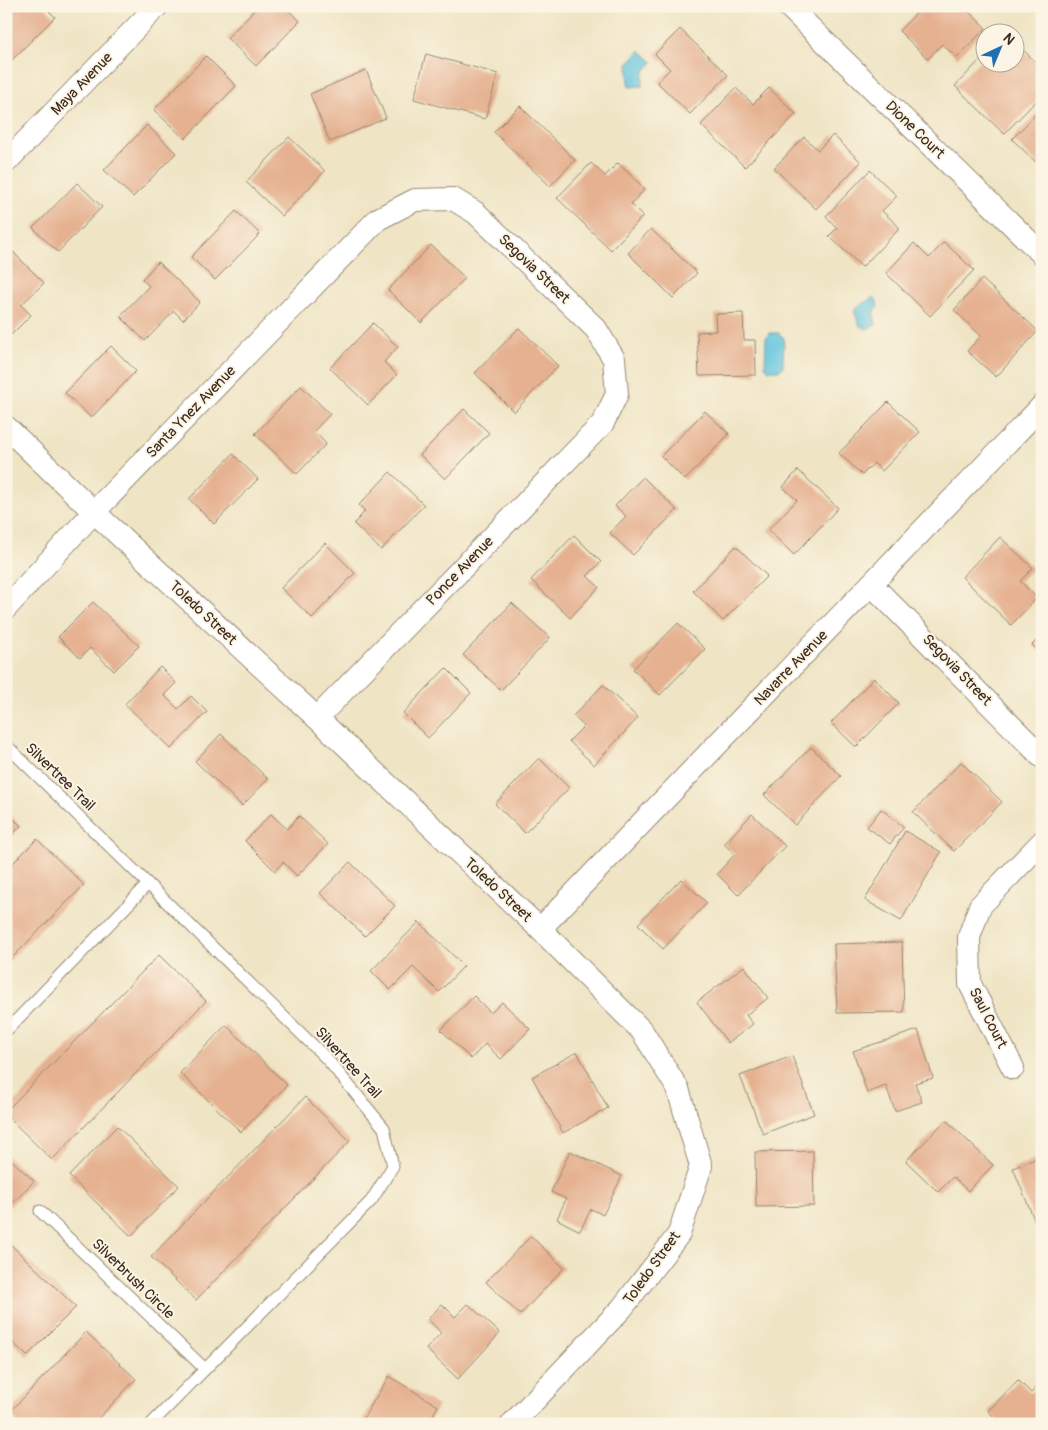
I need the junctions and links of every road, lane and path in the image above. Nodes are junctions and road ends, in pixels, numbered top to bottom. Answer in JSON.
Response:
{"nodes":[{"id":1,"x":157,"y":6,"type":"edge"},
{"id":2,"x":788,"y":6,"type":"edge"},
{"id":3,"x":6,"y":162,"type":"edge"},
{"id":4,"x":378,"y":219,"type":"joint"},
{"id":5,"x":1042,"y":254,"type":"edge"},
{"id":6,"x":1042,"y":406,"type":"edge"},
{"id":7,"x":603,"y":423,"type":"joint"},
{"id":8,"x":6,"y":427,"type":"edge"},
{"id":9,"x":94,"y":512,"type":"junction"},
{"id":10,"x":872,"y":584,"type":"junction"},
{"id":11,"x":6,"y":608,"type":"edge"},
{"id":12,"x":317,"y":718,"type":"junction"},
{"id":13,"x":6,"y":745,"type":"edge"},
{"id":14,"x":1042,"y":757,"type":"edge"},
{"id":15,"x":1042,"y":842,"type":"edge"},
{"id":16,"x":148,"y":884,"type":"junction"},
{"id":17,"x":540,"y":930,"type":"junction"},
{"id":18,"x":6,"y":1031,"type":"edge"},
{"id":19,"x":1014,"y":1068,"type":"dead end"},
{"id":20,"x":40,"y":1211,"type":"dead end"},
{"id":21,"x":205,"y":1369,"type":"junction"},
{"id":22,"x":151,"y":1424,"type":"edge"},
{"id":23,"x":512,"y":1424,"type":"edge"}],
"edges":[{"from":1,"to":3,"type":"street","name":"Maya Avenue"},
{"from":2,"to":5,"type":"street","name":"Dione Court"},
{"from":4,"to":7,"type":"street","name":"Segovia Street"},
{"from":4,"to":9,"type":"street","name":"Santa Ynez Avenue"},
{"from":6,"to":10,"type":"street","name":"Navarre Avenue"},
{"from":7,"to":12,"type":"street","name":"Ponce Avenue"},
{"from":8,"to":9,"type":"street","name":"Toledo Street"},
{"from":9,"to":11,"type":"street","name":"Santa Ynez Avenue"},
{"from":9,"to":12,"type":"street","name":"Toledo Street"},
{"from":10,"to":14,"type":"street","name":"Segovia Street"},
{"from":10,"to":17,"type":"street","name":"Navarre Avenue"},
{"from":12,"to":17,"type":"street","name":"Toledo Street"},
{"from":13,"to":16,"type":"lane","name":"Silvertree Trail"},
{"from":15,"to":19,"type":"street","name":"Saul Court"},
{"from":16,"to":18,"type":"lane"},
{"from":16,"to":21,"type":"lane","name":"Silvertree Trail"},
{"from":17,"to":23,"type":"street","name":"Toledo Street"},
{"from":20,"to":21,"type":"lane","name":"Silverbrush Circle"},
{"from":21,"to":22,"type":"lane","name":"Silvertree Trail"}]}
